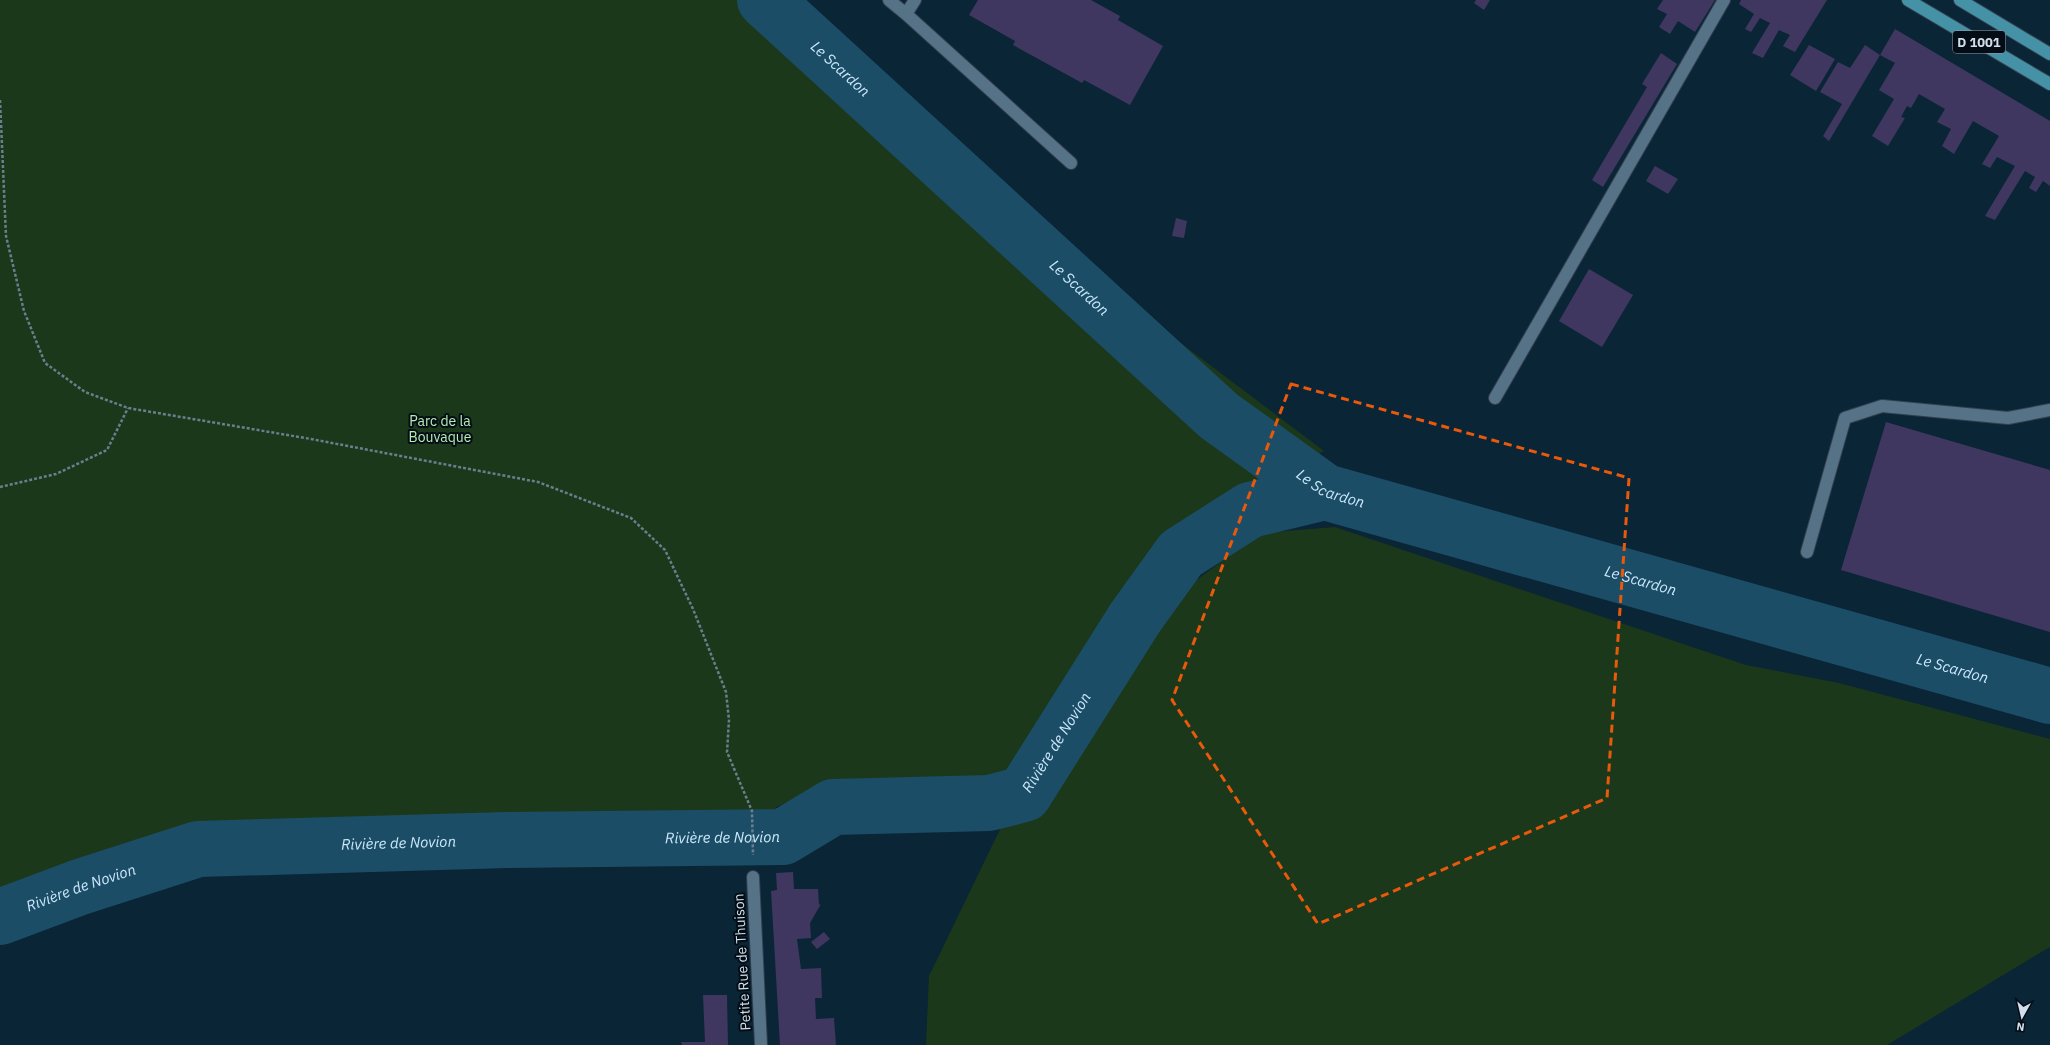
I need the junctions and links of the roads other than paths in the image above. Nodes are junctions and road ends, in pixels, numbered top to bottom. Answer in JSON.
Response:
{"nodes":[{"id":1,"x":889,"y":0,"type":"edge"},
{"id":2,"x":915,"y":0,"type":"edge"},
{"id":3,"x":1724,"y":0,"type":"edge"},
{"id":4,"x":1908,"y":0,"type":"edge"},
{"id":5,"x":1960,"y":0,"type":"edge"},
{"id":6,"x":906,"y":14,"type":"junction"},
{"id":7,"x":2050,"y":54,"type":"edge"},
{"id":8,"x":2050,"y":84,"type":"edge"},
{"id":9,"x":1071,"y":163,"type":"dead end"},
{"id":10,"x":1495,"y":398,"type":"dead end"},
{"id":11,"x":2050,"y":410,"type":"edge"},
{"id":12,"x":1807,"y":552,"type":"dead end"},
{"id":13,"x":753,"y":877,"type":"dead end"},
{"id":14,"x":761,"y":1045,"type":"edge"}],
"edges":[{"from":1,"to":6,"type":"street"},
{"from":2,"to":6,"type":"street"},
{"from":3,"to":10,"type":"street"},
{"from":4,"to":8,"type":"main road","number":"D 1001"},
{"from":5,"to":7,"type":"main road","number":"D 1001"},
{"from":6,"to":9,"type":"street"},
{"from":11,"to":12,"type":"street"},
{"from":13,"to":14,"type":"street","name":"Petite Rue de Thuison"}]}
